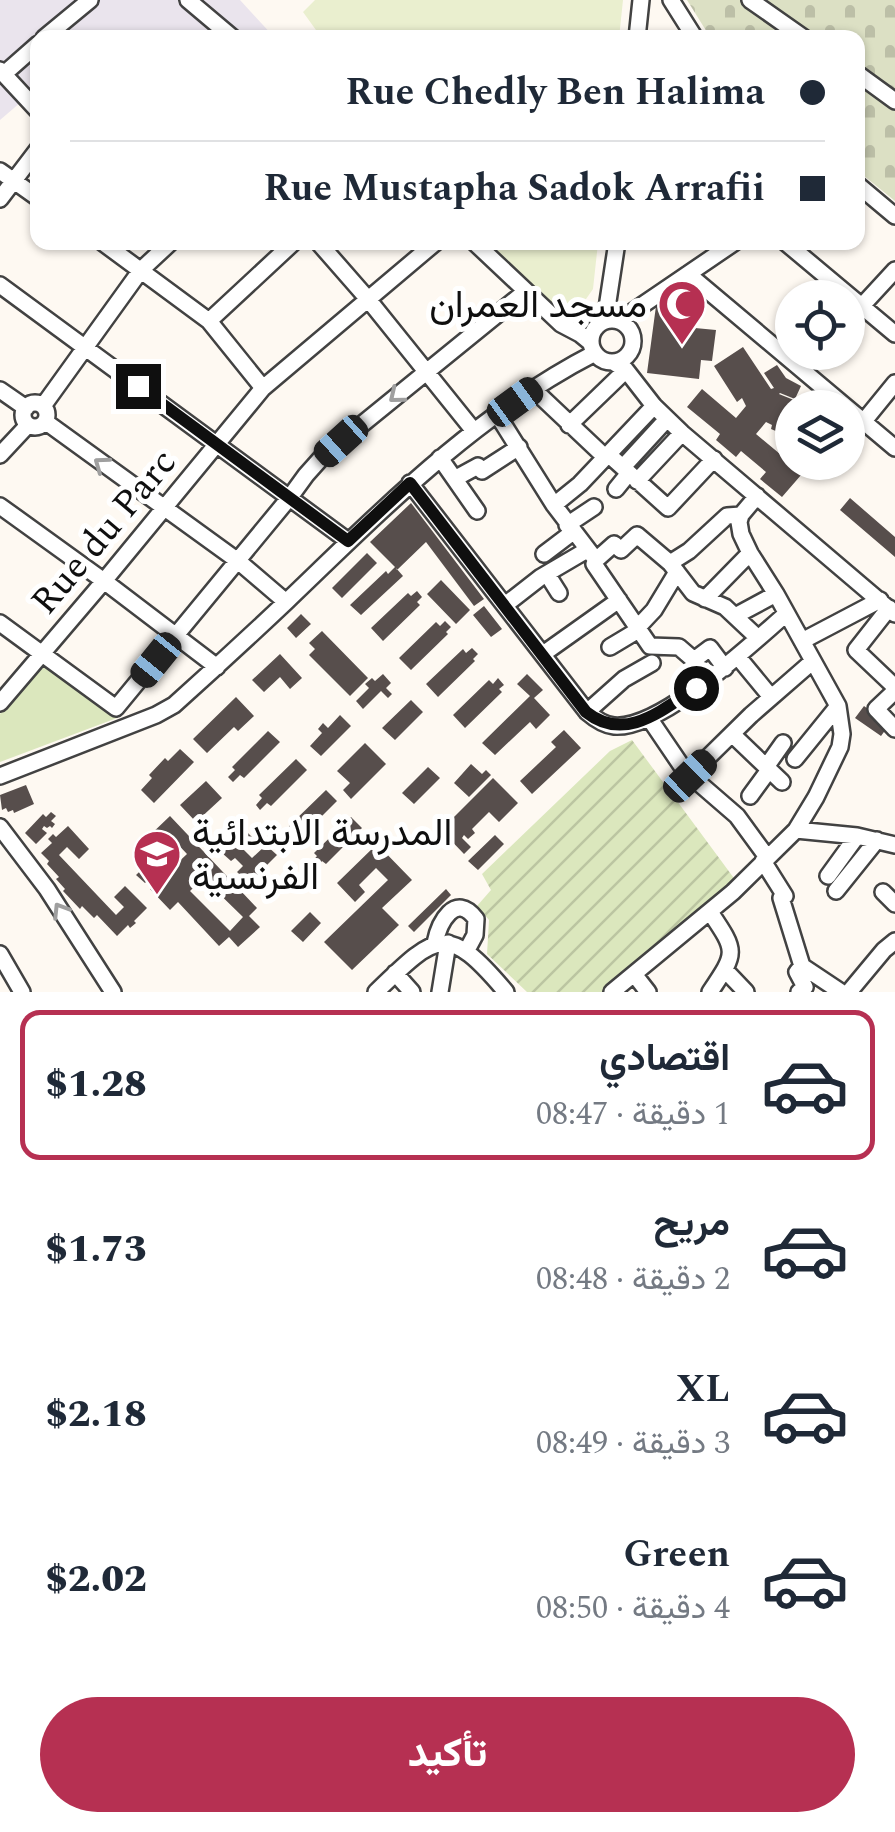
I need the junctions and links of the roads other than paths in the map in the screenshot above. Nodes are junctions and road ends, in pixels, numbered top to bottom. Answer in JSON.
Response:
{"nodes":[{"id":1,"x":90,"y":0,"type":"edge"},
{"id":2,"x":188,"y":0,"type":"edge"},
{"id":3,"x":641,"y":0,"type":"edge"},
{"id":4,"x":671,"y":0,"type":"edge"},
{"id":5,"x":750,"y":0,"type":"edge"},
{"id":6,"x":54,"y":30,"type":"edge"},
{"id":7,"x":224,"y":30,"type":"edge"},
{"id":8,"x":638,"y":30,"type":"edge"},
{"id":9,"x":690,"y":30,"type":"edge"},
{"id":10,"x":793,"y":30,"type":"edge"},
{"id":11,"x":30,"y":50,"type":"edge"},
{"id":12,"x":2,"y":72,"type":"edge"},
{"id":13,"x":865,"y":79,"type":"edge"},
{"id":14,"x":895,"y":100,"type":"edge"},
{"id":15,"x":30,"y":102,"type":"edge"},
{"id":16,"x":30,"y":156,"type":"edge"},
{"id":17,"x":7,"y":176,"type":"edge"},
{"id":18,"x":865,"y":191,"type":"edge"},
{"id":19,"x":30,"y":192,"type":"edge"},
{"id":20,"x":0,"y":199,"type":"edge"},
{"id":21,"x":895,"y":216,"type":"edge"},
{"id":22,"x":113,"y":250,"type":"edge"},
{"id":23,"x":162,"y":250,"type":"edge"},
{"id":24,"x":285,"y":250,"type":"edge"},
{"id":25,"x":325,"y":250,"type":"edge"},
{"id":26,"x":426,"y":250,"type":"edge"},
{"id":27,"x":482,"y":250,"type":"edge"},
{"id":28,"x":616,"y":250,"type":"edge"},
{"id":29,"x":723,"y":250,"type":"edge"},
{"id":30,"x":795,"y":250,"type":"edge"},
{"id":31,"x":805,"y":250,"type":"edge"},
{"id":32,"x":815,"y":266,"type":"junction"},
{"id":33,"x":141,"y":270,"type":"junction"},
{"id":34,"x":895,"y":270,"type":"edge"},
{"id":35,"x":688,"y":274,"type":"junction"},
{"id":36,"x":831,"y":280,"type":"edge"},
{"id":37,"x":0,"y":284,"type":"edge"},
{"id":38,"x":526,"y":291,"type":"junction"},
{"id":39,"x":367,"y":298,"type":"junction"},
{"id":40,"x":865,"y":302,"type":"edge"},
{"id":41,"x":865,"y":309,"type":"edge"},
{"id":42,"x":209,"y":321,"type":"junction"},
{"id":43,"x":612,"y":321,"type":"junction"},
{"id":44,"x":895,"y":334,"type":"edge"},
{"id":45,"x":775,"y":347,"type":"edge"},
{"id":46,"x":86,"y":348,"type":"junction"},
{"id":47,"x":593,"y":348,"type":"junction"},
{"id":48,"x":619,"y":366,"type":"junction"},
{"id":49,"x":803,"y":370,"type":"edge"},
{"id":50,"x":425,"y":372,"type":"junction"},
{"id":51,"x":895,"y":383,"type":"edge"},
{"id":52,"x":263,"y":388,"type":"junction"},
{"id":53,"x":532,"y":389,"type":"junction"},
{"id":54,"x":0,"y":390,"type":"edge"},
{"id":55,"x":827,"y":390,"type":"edge"},
{"id":56,"x":654,"y":406,"type":"junction"},
{"id":57,"x":32,"y":413,"type":"junction"},
{"id":58,"x":498,"y":414,"type":"junction"},
{"id":59,"x":666,"y":419,"type":"junction"},
{"id":60,"x":865,"y":420,"type":"edge"},
{"id":61,"x":865,"y":422,"type":"edge"},
{"id":62,"x":569,"y":425,"type":"junction"},
{"id":63,"x":474,"y":431,"type":"junction"},
{"id":64,"x":682,"y":433,"type":"junction"},
{"id":65,"x":217,"y":445,"type":"junction"},
{"id":66,"x":518,"y":447,"type":"junction"},
{"id":67,"x":895,"y":448,"type":"edge"},
{"id":68,"x":0,"y":455,"type":"edge"},
{"id":69,"x":606,"y":456,"type":"junction"},
{"id":70,"x":440,"y":458,"type":"junction"},
{"id":71,"x":714,"y":460,"type":"junction"},
{"id":72,"x":630,"y":474,"type":"junction"},
{"id":73,"x":456,"y":478,"type":"junction"},
{"id":74,"x":410,"y":483,"type":"junction"},
{"id":75,"x":616,"y":489,"type":"dead end"},
{"id":76,"x":756,"y":496,"type":"junction"},
{"id":77,"x":290,"y":497,"type":"junction"},
{"id":78,"x":554,"y":505,"type":"junction"},
{"id":79,"x":0,"y":506,"type":"edge"},
{"id":80,"x":594,"y":507,"type":"dead end"},
{"id":81,"x":164,"y":509,"type":"junction"},
{"id":82,"x":477,"y":511,"type":"dead end"},
{"id":83,"x":740,"y":515,"type":"junction"},
{"id":84,"x":570,"y":528,"type":"junction"},
{"id":85,"x":348,"y":541,"type":"junction"},
{"id":86,"x":544,"y":554,"type":"dead end"},
{"id":87,"x":750,"y":554,"type":"junction"},
{"id":88,"x":592,"y":555,"type":"junction"},
{"id":89,"x":238,"y":562,"type":"junction"},
{"id":90,"x":673,"y":568,"type":"junction"},
{"id":91,"x":547,"y":574,"type":"junction"},
{"id":92,"x":104,"y":581,"type":"junction"},
{"id":93,"x":558,"y":593,"type":"dead end"},
{"id":94,"x":776,"y":594,"type":"junction"},
{"id":95,"x":705,"y":599,"type":"junction"},
{"id":96,"x":619,"y":600,"type":"junction"},
{"id":97,"x":286,"y":602,"type":"junction"},
{"id":98,"x":506,"y":606,"type":"junction"},
{"id":99,"x":888,"y":607,"type":"edge"},
{"id":100,"x":786,"y":614,"type":"junction"},
{"id":101,"x":735,"y":616,"type":"junction"},
{"id":102,"x":0,"y":622,"type":"edge"},
{"id":103,"x":639,"y":628,"type":"junction"},
{"id":104,"x":175,"y":636,"type":"junction"},
{"id":105,"x":758,"y":638,"type":"junction"},
{"id":106,"x":802,"y":641,"type":"junction"},
{"id":107,"x":610,"y":647,"type":"dead end"},
{"id":108,"x":543,"y":654,"type":"junction"},
{"id":109,"x":42,"y":655,"type":"junction"},
{"id":110,"x":813,"y":661,"type":"junction"},
{"id":111,"x":652,"y":663,"type":"dead end"},
{"id":112,"x":731,"y":663,"type":"junction"},
{"id":113,"x":217,"y":667,"type":"junction"},
{"id":114,"x":895,"y":689,"type":"edge"},
{"id":115,"x":772,"y":697,"type":"junction"},
{"id":116,"x":0,"y":703,"type":"edge"},
{"id":117,"x":838,"y":706,"type":"junction"},
{"id":118,"x":586,"y":712,"type":"junction"},
{"id":119,"x":649,"y":718,"type":"junction"},
{"id":120,"x":895,"y":728,"type":"edge"},
{"id":121,"x":732,"y":734,"type":"junction"},
{"id":122,"x":783,"y":742,"type":"dead end"},
{"id":123,"x":795,"y":759,"type":"dead end"},
{"id":124,"x":768,"y":768,"type":"junction"},
{"id":125,"x":0,"y":776,"type":"edge"},
{"id":126,"x":690,"y":776,"type":"junction"},
{"id":127,"x":782,"y":782,"type":"dead end"},
{"id":128,"x":750,"y":796,"type":"dead end"},
{"id":129,"x":0,"y":826,"type":"edge"},
{"id":130,"x":796,"y":830,"type":"junction"},
{"id":131,"x":857,"y":836,"type":"junction"},
{"id":132,"x":878,"y":840,"type":"junction"},
{"id":133,"x":895,"y":846,"type":"edge"},
{"id":134,"x":765,"y":859,"type":"junction"},
{"id":135,"x":710,"y":912,"type":"junction"},
{"id":136,"x":895,"y":940,"type":"edge"},
{"id":137,"x":441,"y":943,"type":"junction"},
{"id":138,"x":467,"y":950,"type":"junction"},
{"id":139,"x":0,"y":954,"type":"edge"},
{"id":140,"x":802,"y":966,"type":"junction"},
{"id":141,"x":725,"y":970,"type":"junction"},
{"id":142,"x":395,"y":974,"type":"junction"},
{"id":143,"x":634,"y":974,"type":"junction"},
{"id":144,"x":497,"y":988,"type":"edge"},
{"id":145,"x":22,"y":992,"type":"edge"},
{"id":146,"x":112,"y":992,"type":"edge"},
{"id":147,"x":376,"y":992,"type":"edge"},
{"id":148,"x":412,"y":992,"type":"edge"},
{"id":149,"x":440,"y":992,"type":"edge"},
{"id":150,"x":612,"y":992,"type":"edge"},
{"id":151,"x":648,"y":992,"type":"edge"},
{"id":152,"x":710,"y":992,"type":"edge"},
{"id":153,"x":746,"y":992,"type":"edge"},
{"id":154,"x":800,"y":992,"type":"edge"},
{"id":155,"x":841,"y":992,"type":"edge"},
{"id":156,"x":849,"y":992,"type":"edge"}],
"edges":[{"from":1,"to":6,"type":"street"},
{"from":2,"to":7,"type":"street"},
{"from":3,"to":8,"type":"street"},
{"from":4,"to":9,"type":"street"},
{"from":5,"to":10,"type":"street"},
{"from":11,"to":12,"type":"street"},
{"from":12,"to":15,"type":"street"},
{"from":13,"to":14,"type":"street"},
{"from":16,"to":17,"type":"street"},
{"from":17,"to":19,"type":"street"},
{"from":17,"to":20,"type":"street"},
{"from":18,"to":21,"type":"street"},
{"from":22,"to":33,"type":"street"},
{"from":23,"to":33,"type":"street"},
{"from":24,"to":42,"type":"street"},
{"from":25,"to":39,"type":"street"},
{"from":26,"to":39,"type":"street","name":"Rue du Parc"},
{"from":27,"to":38,"type":"street"},
{"from":28,"to":43,"type":"street"},
{"from":29,"to":35,"type":"street"},
{"from":30,"to":32,"type":"street"},
{"from":31,"to":32,"type":"street"},
{"from":32,"to":36,"type":"street"},
{"from":33,"to":42,"type":"street"},
{"from":33,"to":46,"type":"street"},
{"from":34,"to":40,"type":"street"},
{"from":35,"to":43,"type":"street"},
{"from":35,"to":45,"type":"street"},
{"from":37,"to":46,"type":"street"},
{"from":38,"to":47,"type":"street"},
{"from":38,"to":50,"type":"street"},
{"from":39,"to":50,"type":"street"},
{"from":39,"to":52,"type":"street","name":"Rue du Parc"},
{"from":41,"to":44,"type":"street"},
{"from":42,"to":52,"type":"street"},
{"from":43,"to":47,"type":"street"},
{"from":43,"to":48,"type":"street"},
{"from":46,"to":57,"type":"street"},
{"from":46,"to":65,"type":"street"},
{"from":47,"to":48,"type":"street"},
{"from":47,"to":53,"type":"street"},
{"from":48,"to":56,"type":"street"},
{"from":48,"to":62,"type":"street"},
{"from":49,"to":55,"type":"street"},
{"from":50,"to":63,"type":"street"},
{"from":50,"to":77,"type":"street","one_way":true},
{"from":51,"to":60,"type":"street"},
{"from":52,"to":65,"type":"street","name":"Rue du Parc"},
{"from":53,"to":58,"type":"street"},
{"from":53,"to":62,"type":"street"},
{"from":54,"to":57,"type":"street"},
{"from":56,"to":59,"type":"street"},
{"from":56,"to":69,"type":"street"},
{"from":57,"to":68,"type":"street"},
{"from":81,"to":57,"type":"street","one_way":true},
{"from":58,"to":63,"type":"street"},
{"from":58,"to":66,"type":"street"},
{"from":59,"to":64,"type":"street"},
{"from":59,"to":72,"type":"street"},
{"from":61,"to":67,"type":"street"},
{"from":62,"to":69,"type":"street"},
{"from":63,"to":70,"type":"street"},
{"from":64,"to":71,"type":"street"},
{"from":64,"to":72,"type":"street"},
{"from":65,"to":77,"type":"street"},
{"from":65,"to":81,"type":"street","name":"Rue du Parc"},
{"from":66,"to":73,"type":"street"},
{"from":66,"to":78,"type":"street"},
{"from":69,"to":72,"type":"street"},
{"from":69,"to":78,"type":"street"},
{"from":70,"to":73,"type":"street"},
{"from":70,"to":74,"type":"street"},
{"from":71,"to":72,"type":"street"},
{"from":71,"to":76,"type":"street"},
{"from":72,"to":75,"type":"street"},
{"from":73,"to":82,"type":"street"},
{"from":74,"to":85,"type":"street"},
{"from":74,"to":98,"type":"street"},
{"from":76,"to":83,"type":"street"},
{"from":76,"to":99,"type":"street"},
{"from":77,"to":85,"type":"street"},
{"from":77,"to":89,"type":"street"},
{"from":78,"to":84,"type":"street"},
{"from":79,"to":92,"type":"street"},
{"from":80,"to":84,"type":"street"},
{"from":81,"to":89,"type":"street"},
{"from":81,"to":92,"type":"street","name":"Rue du Parc"},
{"from":83,"to":87,"type":"street"},
{"from":83,"to":90,"type":"street"},
{"from":84,"to":86,"type":"street"},
{"from":84,"to":88,"type":"street"},
{"from":85,"to":97,"type":"street"},
{"from":87,"to":94,"type":"street"},
{"from":87,"to":95,"type":"street"},
{"from":88,"to":90,"type":"street"},
{"from":88,"to":91,"type":"street"},
{"from":88,"to":96,"type":"street"},
{"from":89,"to":97,"type":"street"},
{"from":89,"to":104,"type":"street"},
{"from":90,"to":95,"type":"street"},
{"from":90,"to":103,"type":"street"},
{"from":91,"to":93,"type":"street"},
{"from":91,"to":98,"type":"street"},
{"from":92,"to":104,"type":"street"},
{"from":92,"to":109,"type":"street","name":"Rue du Parc"},
{"from":94,"to":100,"type":"street"},
{"from":94,"to":101,"type":"street"},
{"from":95,"to":101,"type":"street"},
{"from":96,"to":103,"type":"street"},
{"from":96,"to":108,"type":"street"},
{"from":97,"to":113,"type":"street"},
{"from":98,"to":108,"type":"street"},
{"from":99,"to":106,"type":"street"},
{"from":99,"to":114,"type":"street"},
{"from":100,"to":105,"type":"street"},
{"from":100,"to":106,"type":"street"},
{"from":101,"to":105,"type":"street"},
{"from":102,"to":109,"type":"street"},
{"from":103,"to":107,"type":"street"},
{"from":103,"to":112,"type":"street"},
{"from":104,"to":109,"type":"street"},
{"from":104,"to":113,"type":"street"},
{"from":105,"to":112,"type":"street"},
{"from":106,"to":110,"type":"street"},
{"from":108,"to":118,"type":"street"},
{"from":109,"to":116,"type":"street","name":"Rue du Parc"},
{"from":110,"to":115,"type":"street"},
{"from":110,"to":117,"type":"street"},
{"from":111,"to":118,"type":"street"},
{"from":112,"to":115,"type":"street"},
{"from":112,"to":119,"type":"street"},
{"from":113,"to":125,"type":"street"},
{"from":114,"to":120,"type":"street"},
{"from":115,"to":121,"type":"street"},
{"from":117,"to":123,"type":"street"},
{"from":117,"to":130,"type":"street"},
{"from":118,"to":119,"type":"street"},
{"from":119,"to":126,"type":"street"},
{"from":121,"to":124,"type":"street"},
{"from":121,"to":126,"type":"street"},
{"from":122,"to":124,"type":"street"},
{"from":124,"to":127,"type":"street"},
{"from":124,"to":128,"type":"street"},
{"from":126,"to":134,"type":"street"},
{"from":146,"to":129,"type":"street","one_way":true},
{"from":130,"to":131,"type":"street"},
{"from":130,"to":134,"type":"street"},
{"from":131,"to":132,"type":"street"},
{"from":131,"to":132,"type":"street"},
{"from":132,"to":133,"type":"street"},
{"from":134,"to":135,"type":"street"},
{"from":134,"to":140,"type":"street"},
{"from":135,"to":141,"type":"street"},
{"from":135,"to":143,"type":"street"},
{"from":136,"to":156,"type":"street"},
{"from":137,"to":138,"type":"street"},
{"from":137,"to":138,"type":"street"},
{"from":137,"to":142,"type":"street"},
{"from":137,"to":149,"type":"street"},
{"from":138,"to":144,"type":"street"},
{"from":139,"to":145,"type":"street"},
{"from":140,"to":154,"type":"street"},
{"from":140,"to":155,"type":"street"},
{"from":141,"to":152,"type":"street"},
{"from":141,"to":153,"type":"street"},
{"from":142,"to":147,"type":"street"},
{"from":142,"to":148,"type":"street"},
{"from":143,"to":150,"type":"street"},
{"from":143,"to":151,"type":"street"}]}
